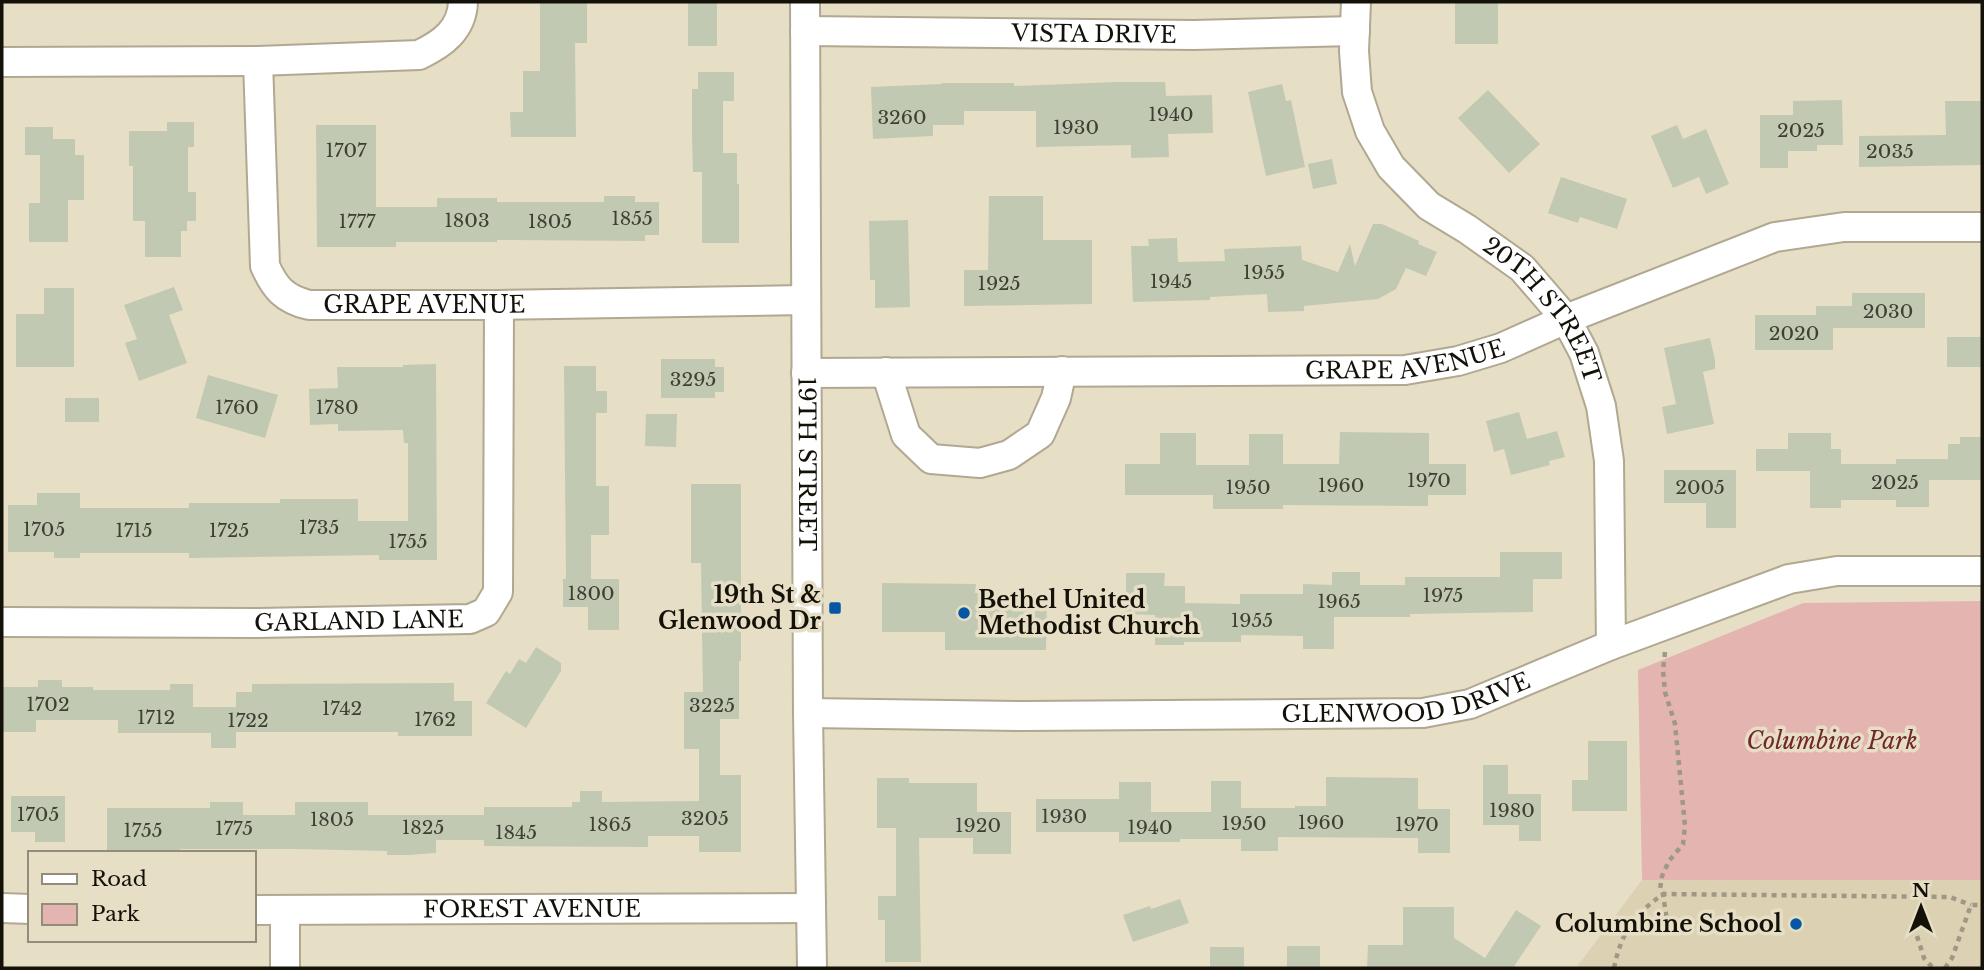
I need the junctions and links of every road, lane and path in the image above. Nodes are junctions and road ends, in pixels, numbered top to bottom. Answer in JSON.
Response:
{"nodes":[{"id":1,"x":463,"y":2,"type":"edge"},
{"id":2,"x":805,"y":2,"type":"edge"},
{"id":3,"x":1356,"y":2,"type":"edge"},
{"id":4,"x":805,"y":32,"type":"junction"},
{"id":5,"x":1355,"y":32,"type":"junction"},
{"id":6,"x":258,"y":61,"type":"junction"},
{"id":7,"x":2,"y":62,"type":"edge"},
{"id":8,"x":1982,"y":227,"type":"edge"},
{"id":9,"x":805,"y":300,"type":"junction"},
{"id":10,"x":499,"y":305,"type":"junction"},
{"id":11,"x":1566,"y":319,"type":"junction"},
{"id":12,"x":1062,"y":371,"type":"junction"},
{"id":13,"x":886,"y":372,"type":"junction"},
{"id":14,"x":806,"y":373,"type":"junction"},
{"id":15,"x":1982,"y":571,"type":"edge"},
{"id":16,"x":5,"y":622,"type":"dead end"},
{"id":17,"x":1661,"y":627,"type":"junction"},
{"id":18,"x":1611,"y":645,"type":"junction"},
{"id":19,"x":808,"y":713,"type":"junction"},
{"id":20,"x":1663,"y":894,"type":"junction"},
{"id":21,"x":1971,"y":905,"type":"junction"},
{"id":22,"x":1982,"y":905,"type":"edge"},
{"id":23,"x":2,"y":908,"type":"edge"},
{"id":24,"x":811,"y":908,"type":"junction"},
{"id":25,"x":28,"y":909,"type":"edge"},
{"id":26,"x":256,"y":910,"type":"edge"},
{"id":27,"x":285,"y":910,"type":"junction"},
{"id":28,"x":1669,"y":935,"type":"dead end"},
{"id":29,"x":1917,"y":936,"type":"dead end"},
{"id":30,"x":285,"y":968,"type":"edge"},
{"id":31,"x":812,"y":968,"type":"edge"},
{"id":32,"x":1614,"y":968,"type":"edge"},
{"id":33,"x":1933,"y":968,"type":"edge"},
{"id":34,"x":1945,"y":968,"type":"edge"}],
"edges":[{"from":1,"to":6,"type":"street"},
{"from":2,"to":4,"type":"street","name":"19TH STREET"},
{"from":3,"to":5,"type":"street"},
{"from":4,"to":5,"type":"street","name":"VISTA DRIVE"},
{"from":4,"to":9,"type":"street","name":"19TH STREET"},
{"from":5,"to":11,"type":"street","name":"20TH STREET"},
{"from":6,"to":7,"type":"street"},
{"from":6,"to":10,"type":"street","name":"GRAPE AVENUE"},
{"from":8,"to":11,"type":"street","name":"GRAPE AVENUE"},
{"from":9,"to":10,"type":"street","name":"GRAPE AVENUE"},
{"from":9,"to":14,"type":"street","name":"19TH STREET"},
{"from":10,"to":16,"type":"street","name":"GARLAND LANE"},
{"from":11,"to":12,"type":"street","name":"GRAPE AVENUE"},
{"from":11,"to":18,"type":"street","name":"20TH STREET"},
{"from":12,"to":13,"type":"street","name":"GRAPE AVENUE"},
{"from":12,"to":13,"type":"street"},
{"from":13,"to":14,"type":"street","name":"GRAPE AVENUE"},
{"from":14,"to":19,"type":"street","name":"19TH STREET"},
{"from":15,"to":17,"type":"street","name":"GLENWOOD DRIVE"},
{"from":17,"to":18,"type":"street","name":"GLENWOOD DRIVE"},
{"from":17,"to":20,"type":"path"},
{"from":18,"to":19,"type":"street","name":"GLENWOOD DRIVE"},
{"from":19,"to":24,"type":"street","name":"19TH STREET"},
{"from":20,"to":21,"type":"path"},
{"from":20,"to":28,"type":"path"},
{"from":20,"to":32,"type":"path"},
{"from":21,"to":22,"type":"path"},
{"from":21,"to":34,"type":"path"},
{"from":23,"to":25,"type":"street"},
{"from":24,"to":27,"type":"street","name":"FOREST AVENUE"},
{"from":24,"to":31,"type":"street","name":"19TH STREET"},
{"from":26,"to":27,"type":"street","name":"FOREST AVENUE"},
{"from":27,"to":30,"type":"street"},
{"from":29,"to":33,"type":"path"}]}
